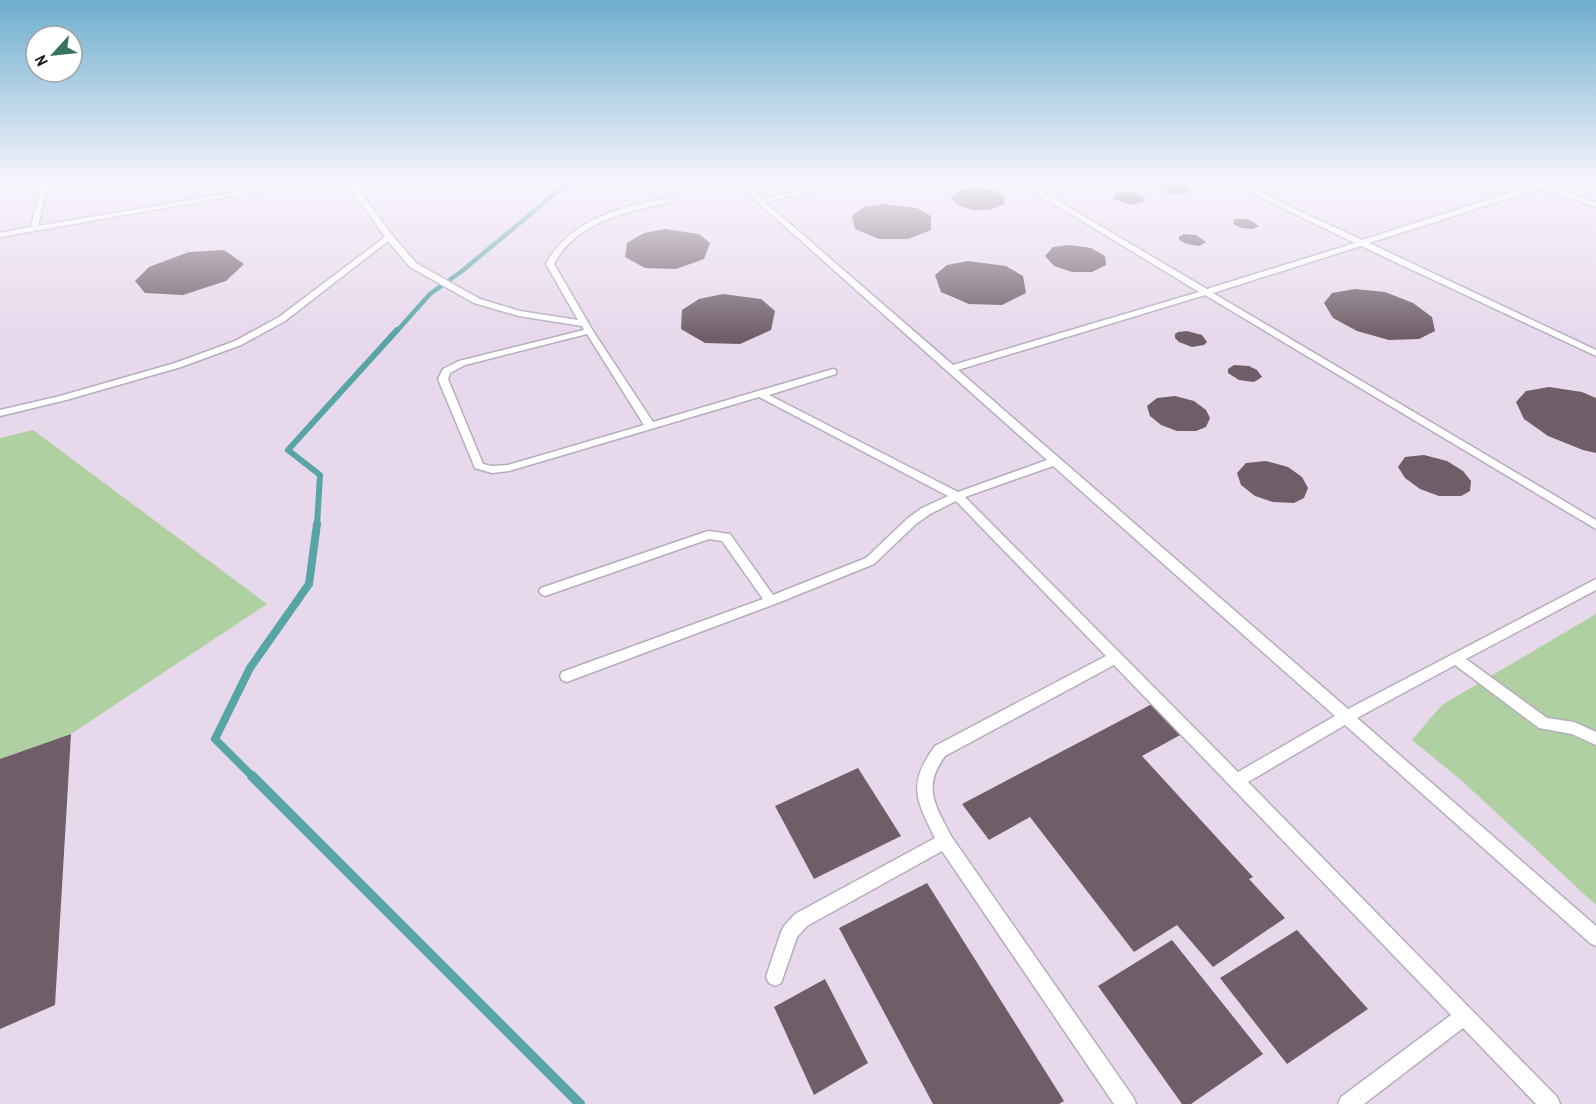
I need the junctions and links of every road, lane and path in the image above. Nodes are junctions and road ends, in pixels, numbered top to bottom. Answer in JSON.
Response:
{"nodes":[{"id":1,"x":386,"y":234,"type":"edge"},
{"id":2,"x":578,"y":234,"type":"edge"},
{"id":3,"x":799,"y":234,"type":"edge"},
{"id":4,"x":1108,"y":234,"type":"edge"},
{"id":5,"x":1342,"y":234,"type":"edge"},
{"id":6,"x":1392,"y":234,"type":"edge"},
{"id":7,"x":389,"y":237,"type":"junction"},
{"id":8,"x":1362,"y":243,"type":"junction"},
{"id":9,"x":1207,"y":292,"type":"junction"},
{"id":10,"x":587,"y":327,"type":"junction"},
{"id":11,"x":1596,"y":353,"type":"edge"},
{"id":12,"x":951,"y":369,"type":"junction"},
{"id":13,"x":833,"y":372,"type":"dead end"},
{"id":14,"x":760,"y":394,"type":"junction"},
{"id":15,"x":0,"y":413,"type":"edge"},
{"id":16,"x":651,"y":427,"type":"junction"},
{"id":17,"x":1053,"y":462,"type":"junction"},
{"id":18,"x":957,"y":496,"type":"junction"},
{"id":19,"x":1596,"y":525,"type":"edge"},
{"id":20,"x":1596,"y":584,"type":"edge"},
{"id":21,"x":545,"y":591,"type":"dead end"},
{"id":22,"x":771,"y":601,"type":"junction"},
{"id":23,"x":1116,"y":658,"type":"junction"},
{"id":24,"x":1456,"y":659,"type":"junction"},
{"id":25,"x":567,"y":676,"type":"dead end"},
{"id":26,"x":1346,"y":717,"type":"junction"},
{"id":27,"x":1596,"y":739,"type":"edge"},
{"id":28,"x":1237,"y":781,"type":"junction"},
{"id":29,"x":945,"y":841,"type":"junction"},
{"id":30,"x":1596,"y":937,"type":"edge"},
{"id":31,"x":775,"y":977,"type":"dead end"},
{"id":32,"x":1464,"y":1016,"type":"junction"},
{"id":33,"x":1126,"y":1104,"type":"edge"},
{"id":34,"x":1348,"y":1104,"type":"edge"},
{"id":35,"x":1550,"y":1104,"type":"edge"}],
"edges":[{"from":1,"to":7,"type":"lane"},
{"from":2,"to":10,"type":"lane"},
{"from":3,"to":12,"type":"lane"},
{"from":4,"to":9,"type":"lane"},
{"from":5,"to":8,"type":"lane"},
{"from":6,"to":8,"type":"lane"},
{"from":7,"to":10,"type":"lane"},
{"from":7,"to":15,"type":"lane"},
{"from":8,"to":9,"type":"lane"},
{"from":8,"to":11,"type":"lane"},
{"from":9,"to":12,"type":"lane"},
{"from":9,"to":19,"type":"lane"},
{"from":10,"to":16,"type":"lane"},
{"from":10,"to":16,"type":"lane"},
{"from":12,"to":17,"type":"lane"},
{"from":13,"to":14,"type":"lane"},
{"from":14,"to":16,"type":"lane"},
{"from":14,"to":18,"type":"lane"},
{"from":17,"to":18,"type":"lane"},
{"from":17,"to":26,"type":"lane"},
{"from":18,"to":22,"type":"lane"},
{"from":18,"to":23,"type":"lane"},
{"from":20,"to":24,"type":"lane"},
{"from":21,"to":22,"type":"lane"},
{"from":22,"to":25,"type":"lane"},
{"from":23,"to":28,"type":"lane"},
{"from":23,"to":29,"type":"lane"},
{"from":24,"to":26,"type":"lane"},
{"from":24,"to":27,"type":"lane"},
{"from":26,"to":28,"type":"lane"},
{"from":26,"to":30,"type":"lane"},
{"from":28,"to":32,"type":"lane"},
{"from":29,"to":31,"type":"lane"},
{"from":29,"to":33,"type":"lane"},
{"from":32,"to":34,"type":"lane"},
{"from":32,"to":35,"type":"lane"}]}
